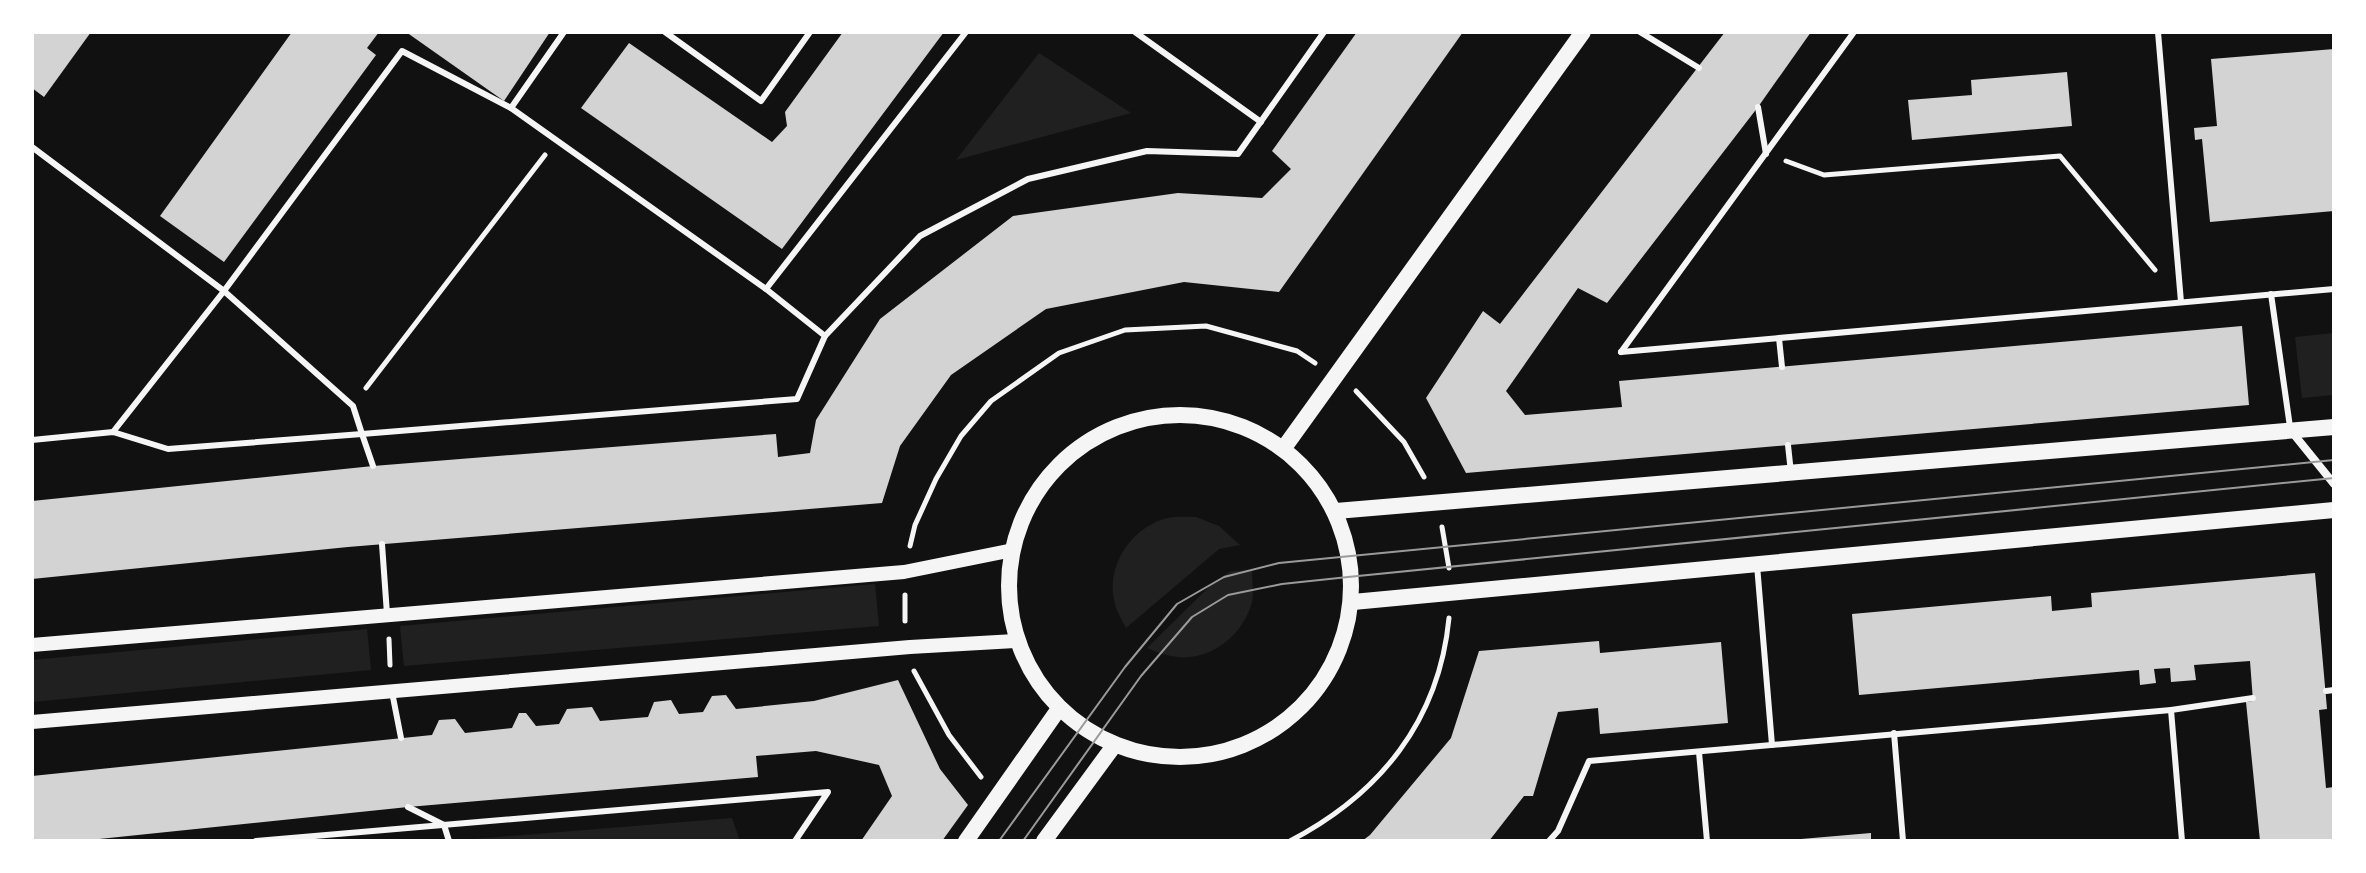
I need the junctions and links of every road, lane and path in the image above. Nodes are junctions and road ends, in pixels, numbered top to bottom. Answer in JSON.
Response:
{"nodes":[{"id":1,"x":564,"y":32,"type":"edge"},
{"id":2,"x":665,"y":32,"type":"edge"},
{"id":3,"x":810,"y":32,"type":"edge"},
{"id":4,"x":966,"y":32,"type":"edge"},
{"id":5,"x":1135,"y":32,"type":"edge"},
{"id":6,"x":1324,"y":32,"type":"edge"},
{"id":7,"x":1583,"y":32,"type":"edge"},
{"id":8,"x":1640,"y":32,"type":"edge"},
{"id":9,"x":1854,"y":32,"type":"edge"},
{"id":10,"x":2158,"y":32,"type":"edge"},
{"id":11,"x":1699,"y":68,"type":"dead end"},
{"id":12,"x":1758,"y":107,"type":"dead end"},
{"id":13,"x":511,"y":108,"type":"junction"},
{"id":14,"x":1261,"y":122,"type":"junction"},
{"id":15,"x":555,"y":141,"type":"junction"},
{"id":16,"x":32,"y":147,"type":"edge"},
{"id":17,"x":1766,"y":154,"type":"junction"},
{"id":18,"x":766,"y":289,"type":"junction"},
{"id":19,"x":2334,"y":289,"type":"edge"},
{"id":20,"x":224,"y":291,"type":"junction"},
{"id":21,"x":2271,"y":294,"type":"junction"},
{"id":22,"x":2181,"y":302,"type":"junction"},
{"id":23,"x":825,"y":336,"type":"junction"},
{"id":24,"x":1779,"y":338,"type":"junction"},
{"id":25,"x":1782,"y":367,"type":"dead end"},
{"id":26,"x":1335,"y":377,"type":"junction"},
{"id":27,"x":353,"y":406,"type":"junction"},
{"id":28,"x":2334,"y":427,"type":"edge"},
{"id":29,"x":2291,"y":431,"type":"junction"},
{"id":30,"x":113,"y":432,"type":"junction"},
{"id":31,"x":362,"y":434,"type":"junction"},
{"id":32,"x":32,"y":440,"type":"edge"},
{"id":33,"x":1286,"y":445,"type":"junction"},
{"id":34,"x":1788,"y":445,"type":"dead end"},
{"id":35,"x":373,"y":466,"type":"dead end"},
{"id":36,"x":1791,"y":473,"type":"junction"},
{"id":37,"x":2334,"y":484,"type":"edge"},
{"id":38,"x":1437,"y":503,"type":"junction"},
{"id":39,"x":2334,"y":510,"type":"edge"},
{"id":40,"x":1336,"y":511,"type":"junction"},
{"id":41,"x":382,"y":544,"type":"dead end"},
{"id":42,"x":1013,"y":550,"type":"junction"},
{"id":43,"x":1757,"y":565,"type":"junction"},
{"id":44,"x":904,"y":572,"type":"junction"},
{"id":45,"x":1451,"y":593,"type":"junction"},
{"id":46,"x":1353,"y":602,"type":"junction"},
{"id":47,"x":387,"y":614,"type":"junction"},
{"id":48,"x":1015,"y":641,"type":"junction"},
{"id":49,"x":32,"y":645,"type":"edge"},
{"id":50,"x":910,"y":647,"type":"junction"},
{"id":51,"x":392,"y":692,"type":"junction"},
{"id":52,"x":2253,"y":698,"type":"dead end"},
{"id":53,"x":1058,"y":710,"type":"junction"},
{"id":54,"x":2171,"y":710,"type":"junction"},
{"id":55,"x":32,"y":722,"type":"edge"},
{"id":56,"x":1894,"y":733,"type":"junction"},
{"id":57,"x":401,"y":738,"type":"dead end"},
{"id":58,"x":1772,"y":745,"type":"junction"},
{"id":59,"x":1113,"y":747,"type":"junction"},
{"id":60,"x":1699,"y":752,"type":"junction"},
{"id":61,"x":999,"y":794,"type":"junction"},
{"id":62,"x":408,"y":807,"type":"dead end"},
{"id":63,"x":444,"y":825,"type":"junction"},
{"id":64,"x":256,"y":841,"type":"edge"},
{"id":65,"x":449,"y":841,"type":"edge"},
{"id":66,"x":795,"y":841,"type":"edge"},
{"id":67,"x":966,"y":841,"type":"edge"},
{"id":68,"x":1044,"y":841,"type":"edge"},
{"id":69,"x":1290,"y":841,"type":"edge"},
{"id":70,"x":1549,"y":841,"type":"edge"},
{"id":71,"x":1707,"y":841,"type":"edge"},
{"id":72,"x":1903,"y":841,"type":"edge"},
{"id":73,"x":2182,"y":841,"type":"edge"}],
"edges":[{"from":1,"to":13,"type":"lane"},
{"from":2,"to":3,"type":"lane"},
{"from":4,"to":18,"type":"lane"},
{"from":5,"to":14,"type":"lane"},
{"from":6,"to":14,"type":"lane"},
{"from":7,"to":26,"type":"main road"},
{"from":8,"to":11,"type":"lane"},
{"from":9,"to":17,"type":"lane"},
{"from":10,"to":22,"type":"lane"},
{"from":12,"to":17,"type":"lane"},
{"from":13,"to":15,"type":"lane"},
{"from":13,"to":20,"type":"lane"},
{"from":14,"to":23,"type":"lane"},
{"from":15,"to":18,"type":"lane"},
{"from":15,"to":27,"type":"path"},
{"from":16,"to":20,"type":"lane"},
{"from":17,"to":22,"type":"path"},
{"from":17,"to":24,"type":"lane"},
{"from":18,"to":23,"type":"lane"},
{"from":19,"to":21,"type":"lane"},
{"from":20,"to":27,"type":"lane"},
{"from":20,"to":30,"type":"lane"},
{"from":21,"to":22,"type":"lane"},
{"from":21,"to":29,"type":"lane"},
{"from":22,"to":24,"type":"lane"},
{"from":23,"to":31,"type":"lane"},
{"from":24,"to":25,"type":"lane"},
{"from":26,"to":33,"type":"main road"},
{"from":26,"to":38,"type":"path"},
{"from":26,"to":44,"type":"path"},
{"from":27,"to":31,"type":"lane"},
{"from":28,"to":29,"type":"main road"},
{"from":29,"to":36,"type":"main road"},
{"from":29,"to":37,"type":"street"},
{"from":30,"to":31,"type":"lane"},
{"from":30,"to":32,"type":"lane"},
{"from":31,"to":35,"type":"lane"},
{"from":33,"to":40,"type":"main road"},
{"from":33,"to":42,"type":"main road"},
{"from":34,"to":36,"type":"lane"},
{"from":36,"to":38,"type":"main road"},
{"from":38,"to":40,"type":"main road"},
{"from":38,"to":45,"type":"path"},
{"from":39,"to":43,"type":"main road"},
{"from":40,"to":46,"type":"main road"},
{"from":41,"to":47,"type":"lane"},
{"from":42,"to":44,"type":"street"},
{"from":42,"to":48,"type":"main road"},
{"from":43,"to":45,"type":"main road"},
{"from":43,"to":58,"type":"lane"},
{"from":44,"to":47,"type":"street"},
{"from":44,"to":50,"type":"path"},
{"from":45,"to":46,"type":"main road"},
{"from":45,"to":69,"type":"path"},
{"from":46,"to":59,"type":"main road"},
{"from":47,"to":49,"type":"street"},
{"from":47,"to":51,"type":"path"},
{"from":48,"to":50,"type":"street"},
{"from":48,"to":53,"type":"main road"},
{"from":50,"to":51,"type":"street"},
{"from":50,"to":61,"type":"path"},
{"from":51,"to":55,"type":"street"},
{"from":51,"to":57,"type":"lane"},
{"from":52,"to":54,"type":"lane"},
{"from":53,"to":59,"type":"main road"},
{"from":53,"to":61,"type":"main road"},
{"from":54,"to":56,"type":"lane"},
{"from":54,"to":73,"type":"lane"},
{"from":56,"to":58,"type":"lane"},
{"from":56,"to":72,"type":"lane"},
{"from":58,"to":60,"type":"lane"},
{"from":59,"to":68,"type":"main road"},
{"from":60,"to":70,"type":"lane"},
{"from":60,"to":71,"type":"lane"},
{"from":61,"to":67,"type":"main road"},
{"from":62,"to":63,"type":"lane"},
{"from":63,"to":64,"type":"lane"},
{"from":63,"to":65,"type":"lane"},
{"from":63,"to":66,"type":"lane"}]}
